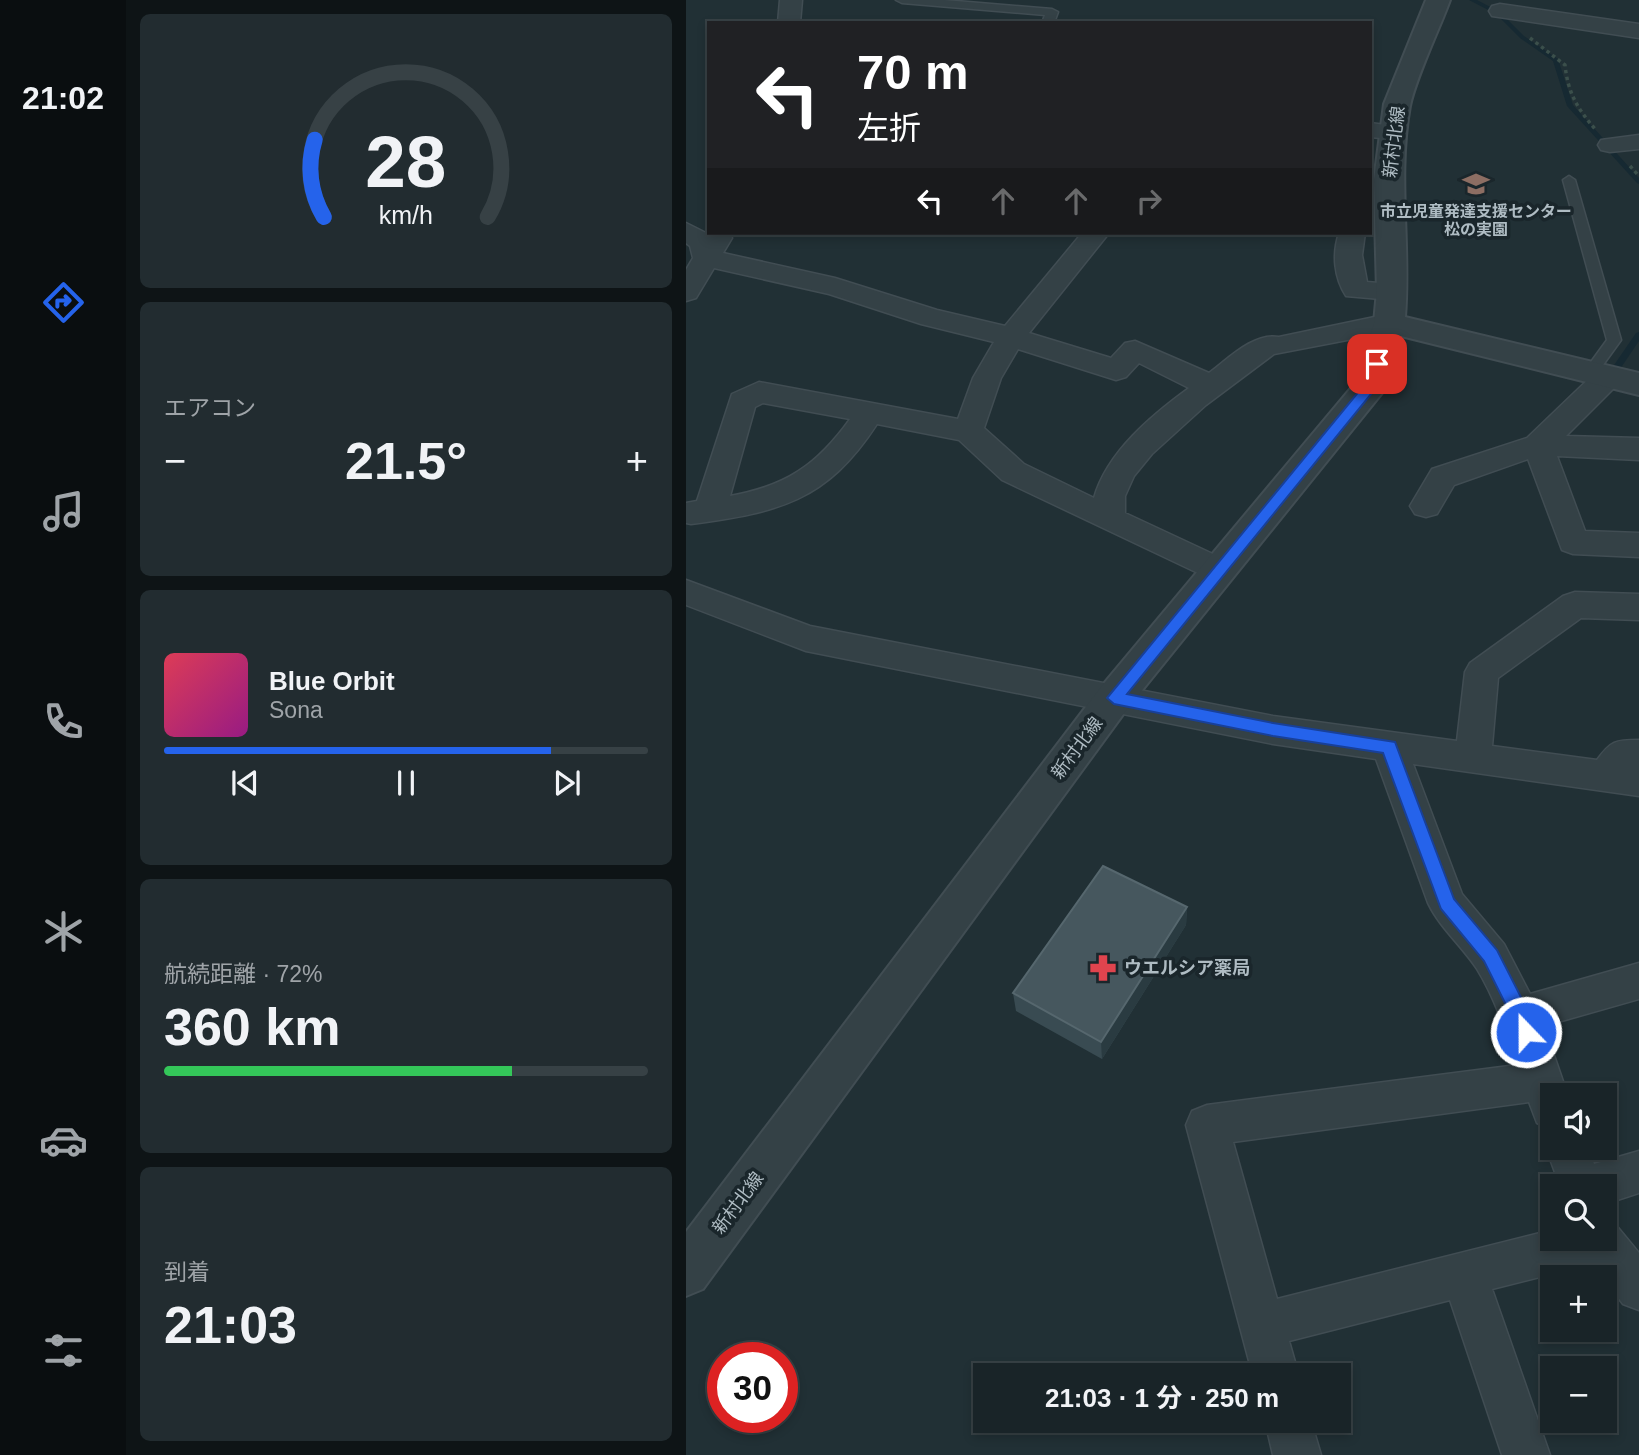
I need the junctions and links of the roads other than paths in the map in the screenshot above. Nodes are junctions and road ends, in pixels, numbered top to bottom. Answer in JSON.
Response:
{"nodes":[{"id":1,"x":791,"y":0,"type":"edge"},
{"id":2,"x":902,"y":0,"type":"edge"},
{"id":3,"x":1438,"y":0,"type":"edge"},
{"id":4,"x":1500,"y":11,"type":"road end"},
{"id":5,"x":789,"y":21,"type":"edge"},
{"id":6,"x":1049,"y":21,"type":"edge"},
{"id":7,"x":1639,"y":31,"type":"edge"},
{"id":8,"x":1381,"y":131,"type":"edge"},
{"id":9,"x":1639,"y":142,"type":"edge"},
{"id":10,"x":1610,"y":145,"type":"road end"},
{"id":11,"x":1569,"y":180,"type":"dead end"},
{"id":12,"x":1380,"y":210,"type":"edge"},
{"id":13,"x":686,"y":231,"type":"edge"},
{"id":14,"x":721,"y":235,"type":"edge"},
{"id":15,"x":1094,"y":235,"type":"edge"},
{"id":16,"x":1351,"y":235,"type":"edge"},
{"id":17,"x":707,"y":258,"type":"junction"},
{"id":18,"x":686,"y":292,"type":"edge"},
{"id":19,"x":1390,"y":307,"type":"junction"},
{"id":20,"x":1011,"y":337,"type":"junction"},
{"id":21,"x":1599,"y":375,"type":"junction"},
{"id":22,"x":1639,"y":384,"type":"edge"},
{"id":23,"x":1213,"y":387,"type":"junction"},
{"id":24,"x":869,"y":414,"type":"junction"},
{"id":25,"x":968,"y":431,"type":"junction"},
{"id":26,"x":1538,"y":445,"type":"junction"},
{"id":27,"x":1639,"y":449,"type":"edge"},
{"id":28,"x":1426,"y":506,"type":"dead end"},
{"id":29,"x":698,"y":512,"type":"edge"},
{"id":30,"x":1109,"y":519,"type":"junction"},
{"id":31,"x":1639,"y":545,"type":"edge"},
{"id":32,"x":1219,"y":571,"type":"junction"},
{"id":33,"x":686,"y":592,"type":"edge"},
{"id":34,"x":1639,"y":607,"type":"edge"},
{"id":35,"x":1114,"y":698,"type":"junction"},
{"id":36,"x":1389,"y":747,"type":"junction"},
{"id":37,"x":1639,"y":755,"type":"edge"},
{"id":38,"x":1473,"y":756,"type":"junction"},
{"id":39,"x":1623,"y":778,"type":"edge"},
{"id":40,"x":1639,"y":981,"type":"edge"},
{"id":41,"x":1521,"y":1015,"type":"junction"},
{"id":42,"x":1543,"y":1083,"type":"edge"},
{"id":43,"x":1540,"y":1096,"type":"edge"},
{"id":44,"x":1639,"y":1172,"type":"edge"},
{"id":45,"x":1617,"y":1179,"type":"edge"},
{"id":46,"x":1556,"y":1251,"type":"edge"},
{"id":47,"x":1609,"y":1251,"type":"edge"},
{"id":48,"x":686,"y":1272,"type":"edge"},
{"id":49,"x":1464,"y":1274,"type":"junction"},
{"id":50,"x":1639,"y":1288,"type":"edge"},
{"id":51,"x":1262,"y":1325,"type":"junction"},
{"id":52,"x":1272,"y":1363,"type":"edge"},
{"id":53,"x":1291,"y":1433,"type":"edge"},
{"id":54,"x":1297,"y":1455,"type":"edge"},
{"id":55,"x":1526,"y":1455,"type":"edge"}],
"edges":[{"from":1,"to":5,"type":"street"},
{"from":2,"to":6,"type":"lane"},
{"from":3,"to":8,"type":"street","name":"新村北線"},
{"from":4,"to":7,"type":"street"},
{"from":8,"to":12,"type":"street","name":"新村北線"},
{"from":9,"to":10,"type":"street"},
{"from":11,"to":21,"type":"lane"},
{"from":12,"to":19,"type":"street","name":"新村北線"},
{"from":13,"to":17,"type":"street"},
{"from":14,"to":17,"type":"street"},
{"from":15,"to":20,"type":"street"},
{"from":16,"to":19,"type":"street"},
{"from":17,"to":18,"type":"street"},
{"from":17,"to":20,"type":"street"},
{"from":19,"to":21,"type":"street"},
{"from":19,"to":23,"type":"street"},
{"from":19,"to":32,"type":"street","name":"新村北線"},
{"from":20,"to":23,"type":"street"},
{"from":20,"to":25,"type":"street"},
{"from":21,"to":22,"type":"street"},
{"from":21,"to":26,"type":"street"},
{"from":23,"to":30,"type":"street"},
{"from":24,"to":25,"type":"street"},
{"from":24,"to":29,"type":"street"},
{"from":24,"to":29,"type":"street"},
{"from":25,"to":30,"type":"street"},
{"from":26,"to":27,"type":"street"},
{"from":26,"to":28,"type":"street"},
{"from":26,"to":31,"type":"street"},
{"from":30,"to":32,"type":"street"},
{"from":32,"to":35,"type":"street","name":"新村北線"},
{"from":33,"to":35,"type":"street"},
{"from":34,"to":38,"type":"street"},
{"from":35,"to":36,"type":"street"},
{"from":35,"to":48,"type":"street","name":"新村北線"},
{"from":36,"to":38,"type":"street"},
{"from":36,"to":41,"type":"street"},
{"from":37,"to":39,"type":"street"},
{"from":38,"to":39,"type":"street"},
{"from":40,"to":41,"type":"street"},
{"from":41,"to":42,"type":"street"},
{"from":43,"to":51,"type":"street"},
{"from":44,"to":45,"type":"street"},
{"from":46,"to":49,"type":"street"},
{"from":47,"to":50,"type":"street"},
{"from":49,"to":51,"type":"street"},
{"from":49,"to":55,"type":"street"},
{"from":51,"to":52,"type":"street"},
{"from":53,"to":54,"type":"street"}]}
